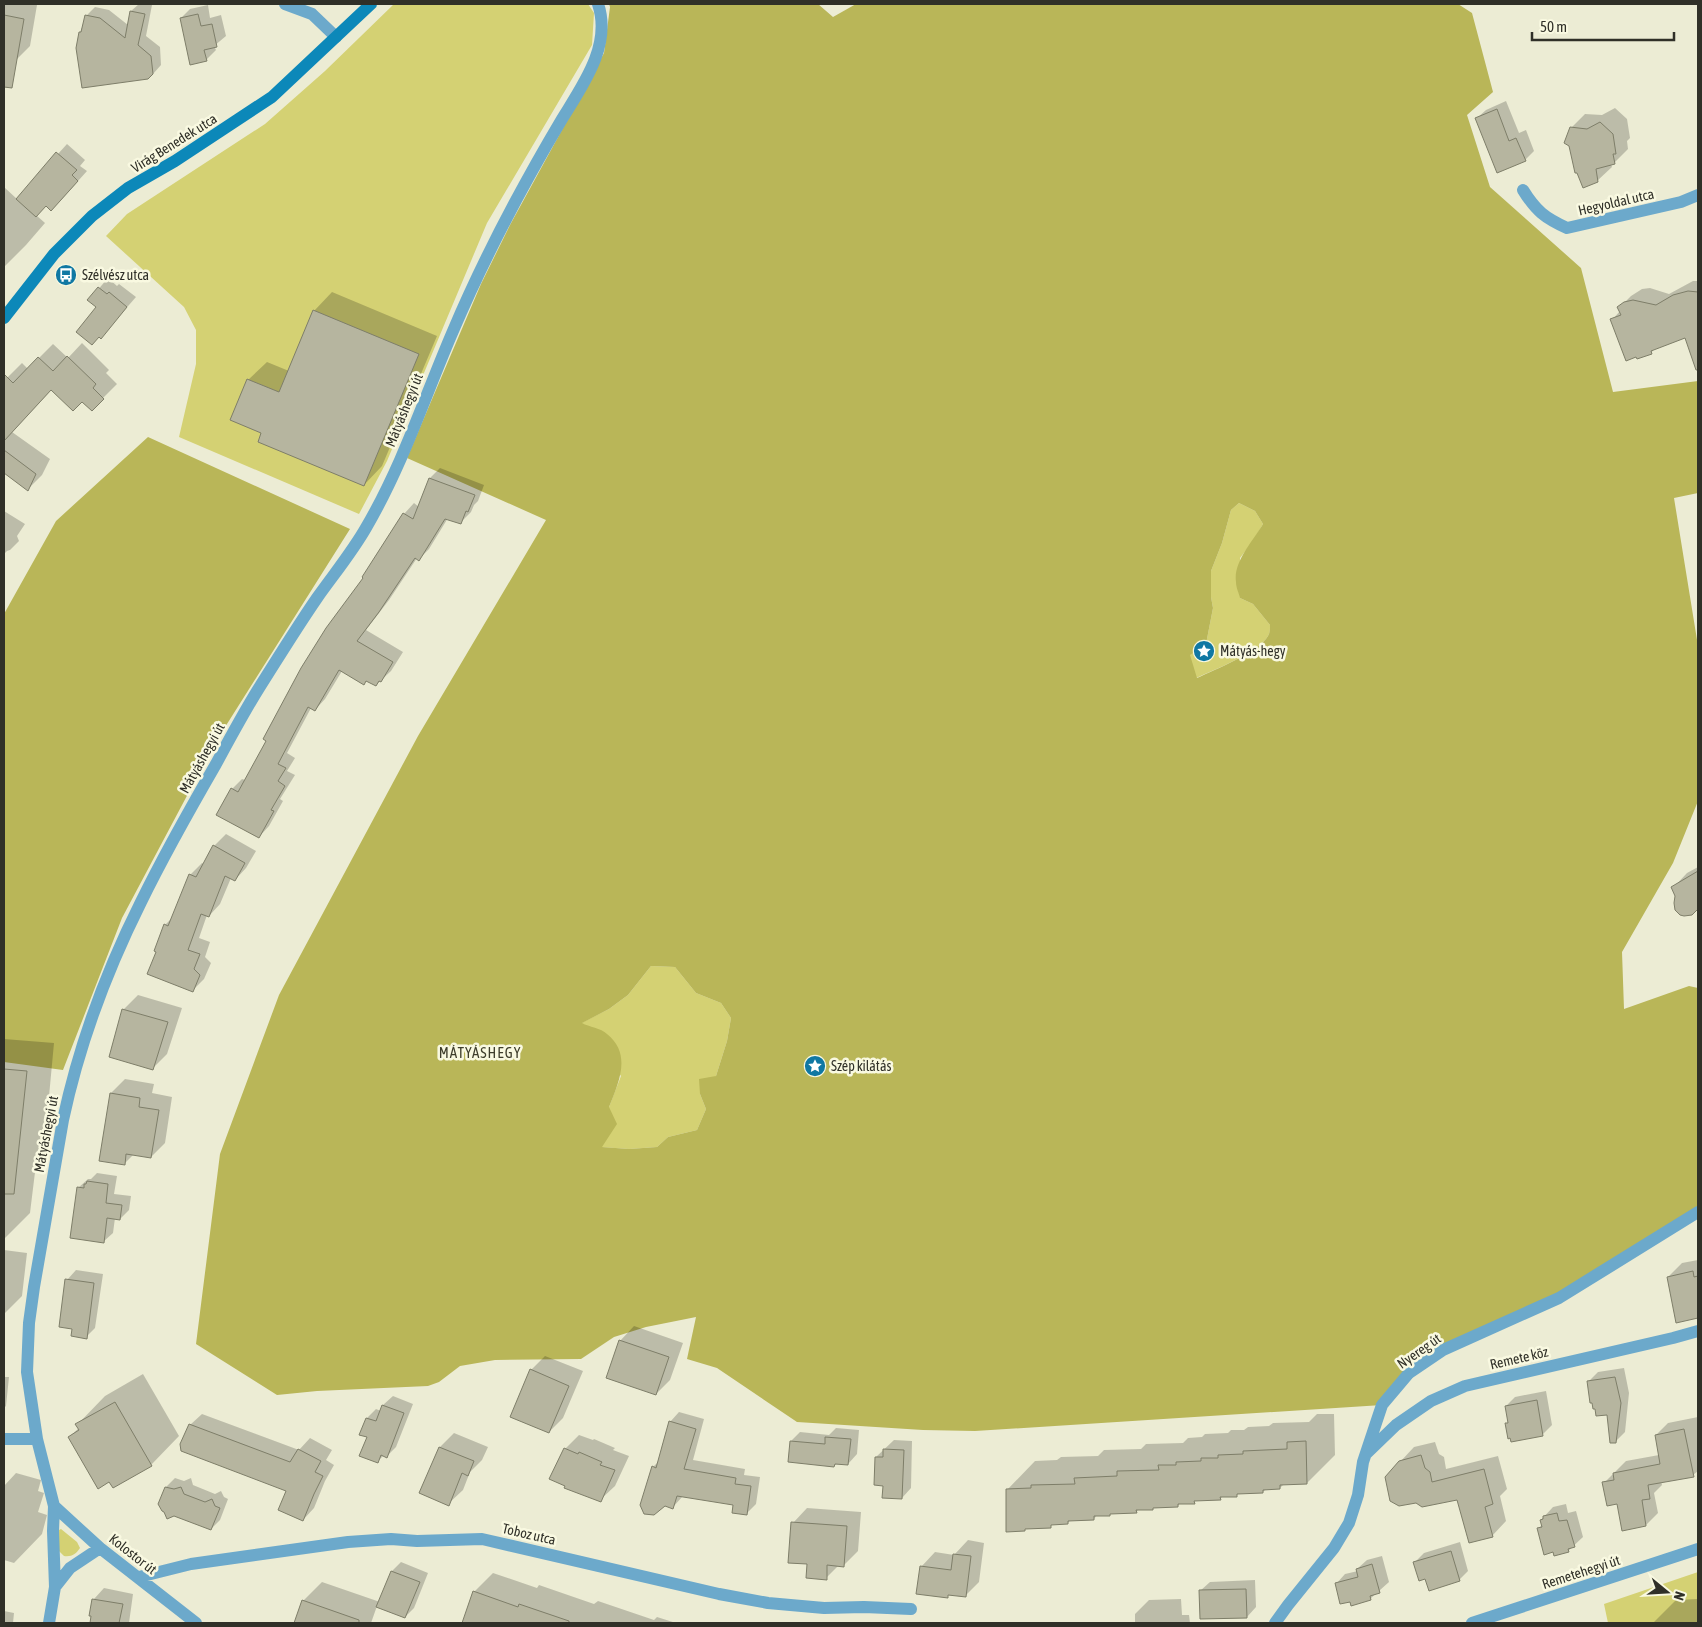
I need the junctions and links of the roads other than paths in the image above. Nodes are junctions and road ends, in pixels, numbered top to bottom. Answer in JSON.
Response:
{"nodes":[{"id":1,"x":285,"y":4,"type":"edge"},
{"id":2,"x":371,"y":4,"type":"edge"},
{"id":3,"x":598,"y":4,"type":"edge"},
{"id":4,"x":336,"y":37,"type":"junction"},
{"id":5,"x":1523,"y":190,"type":"dead end"},
{"id":6,"x":1698,"y":195,"type":"edge"},
{"id":7,"x":4,"y":318,"type":"edge"},
{"id":8,"x":1698,"y":1212,"type":"edge"},
{"id":9,"x":1698,"y":1331,"type":"edge"},
{"id":10,"x":4,"y":1439,"type":"edge"},
{"id":11,"x":37,"y":1439,"type":"junction"},
{"id":12,"x":1365,"y":1455,"type":"junction"},
{"id":13,"x":54,"y":1506,"type":"junction"},
{"id":14,"x":100,"y":1548,"type":"junction"},
{"id":15,"x":1698,"y":1549,"type":"edge"},
{"id":16,"x":139,"y":1577,"type":"junction"},
{"id":17,"x":55,"y":1587,"type":"junction"},
{"id":18,"x":911,"y":1609,"type":"dead end"},
{"id":19,"x":49,"y":1623,"type":"edge"},
{"id":20,"x":196,"y":1623,"type":"edge"},
{"id":21,"x":1275,"y":1623,"type":"edge"},
{"id":22,"x":1472,"y":1623,"type":"edge"}],
"edges":[{"from":1,"to":4,"type":"street"},
{"from":2,"to":4,"type":"street","name":"Virág Benedek utca"},
{"from":3,"to":11,"type":"street","name":"Mátyáshegyi út"},
{"from":4,"to":7,"type":"street","name":"Virág Benedek utca"},
{"from":5,"to":6,"type":"street","name":"Hegyoldal utca"},
{"from":8,"to":12,"type":"street","name":"Nyereg út"},
{"from":9,"to":12,"type":"street","name":"Remete köz"},
{"from":10,"to":11,"type":"street"},
{"from":11,"to":13,"type":"street","name":"Mátyáshegyi út"},
{"from":12,"to":21,"type":"street","name":"Nyereg út"},
{"from":13,"to":14,"type":"street","name":"Kolostor út"},
{"from":13,"to":17,"type":"street","name":"Mátyáshegyi út"},
{"from":14,"to":16,"type":"street","name":"Kolostor út"},
{"from":14,"to":17,"type":"street","name":"Mátyáshegyi út"},
{"from":15,"to":22,"type":"street","name":"Remetehegyi út"},
{"from":16,"to":18,"type":"street","name":"Toboz utca"},
{"from":16,"to":20,"type":"street","name":"Kolostor út"},
{"from":17,"to":19,"type":"street","name":"Mátyáshegyi út"}]}
